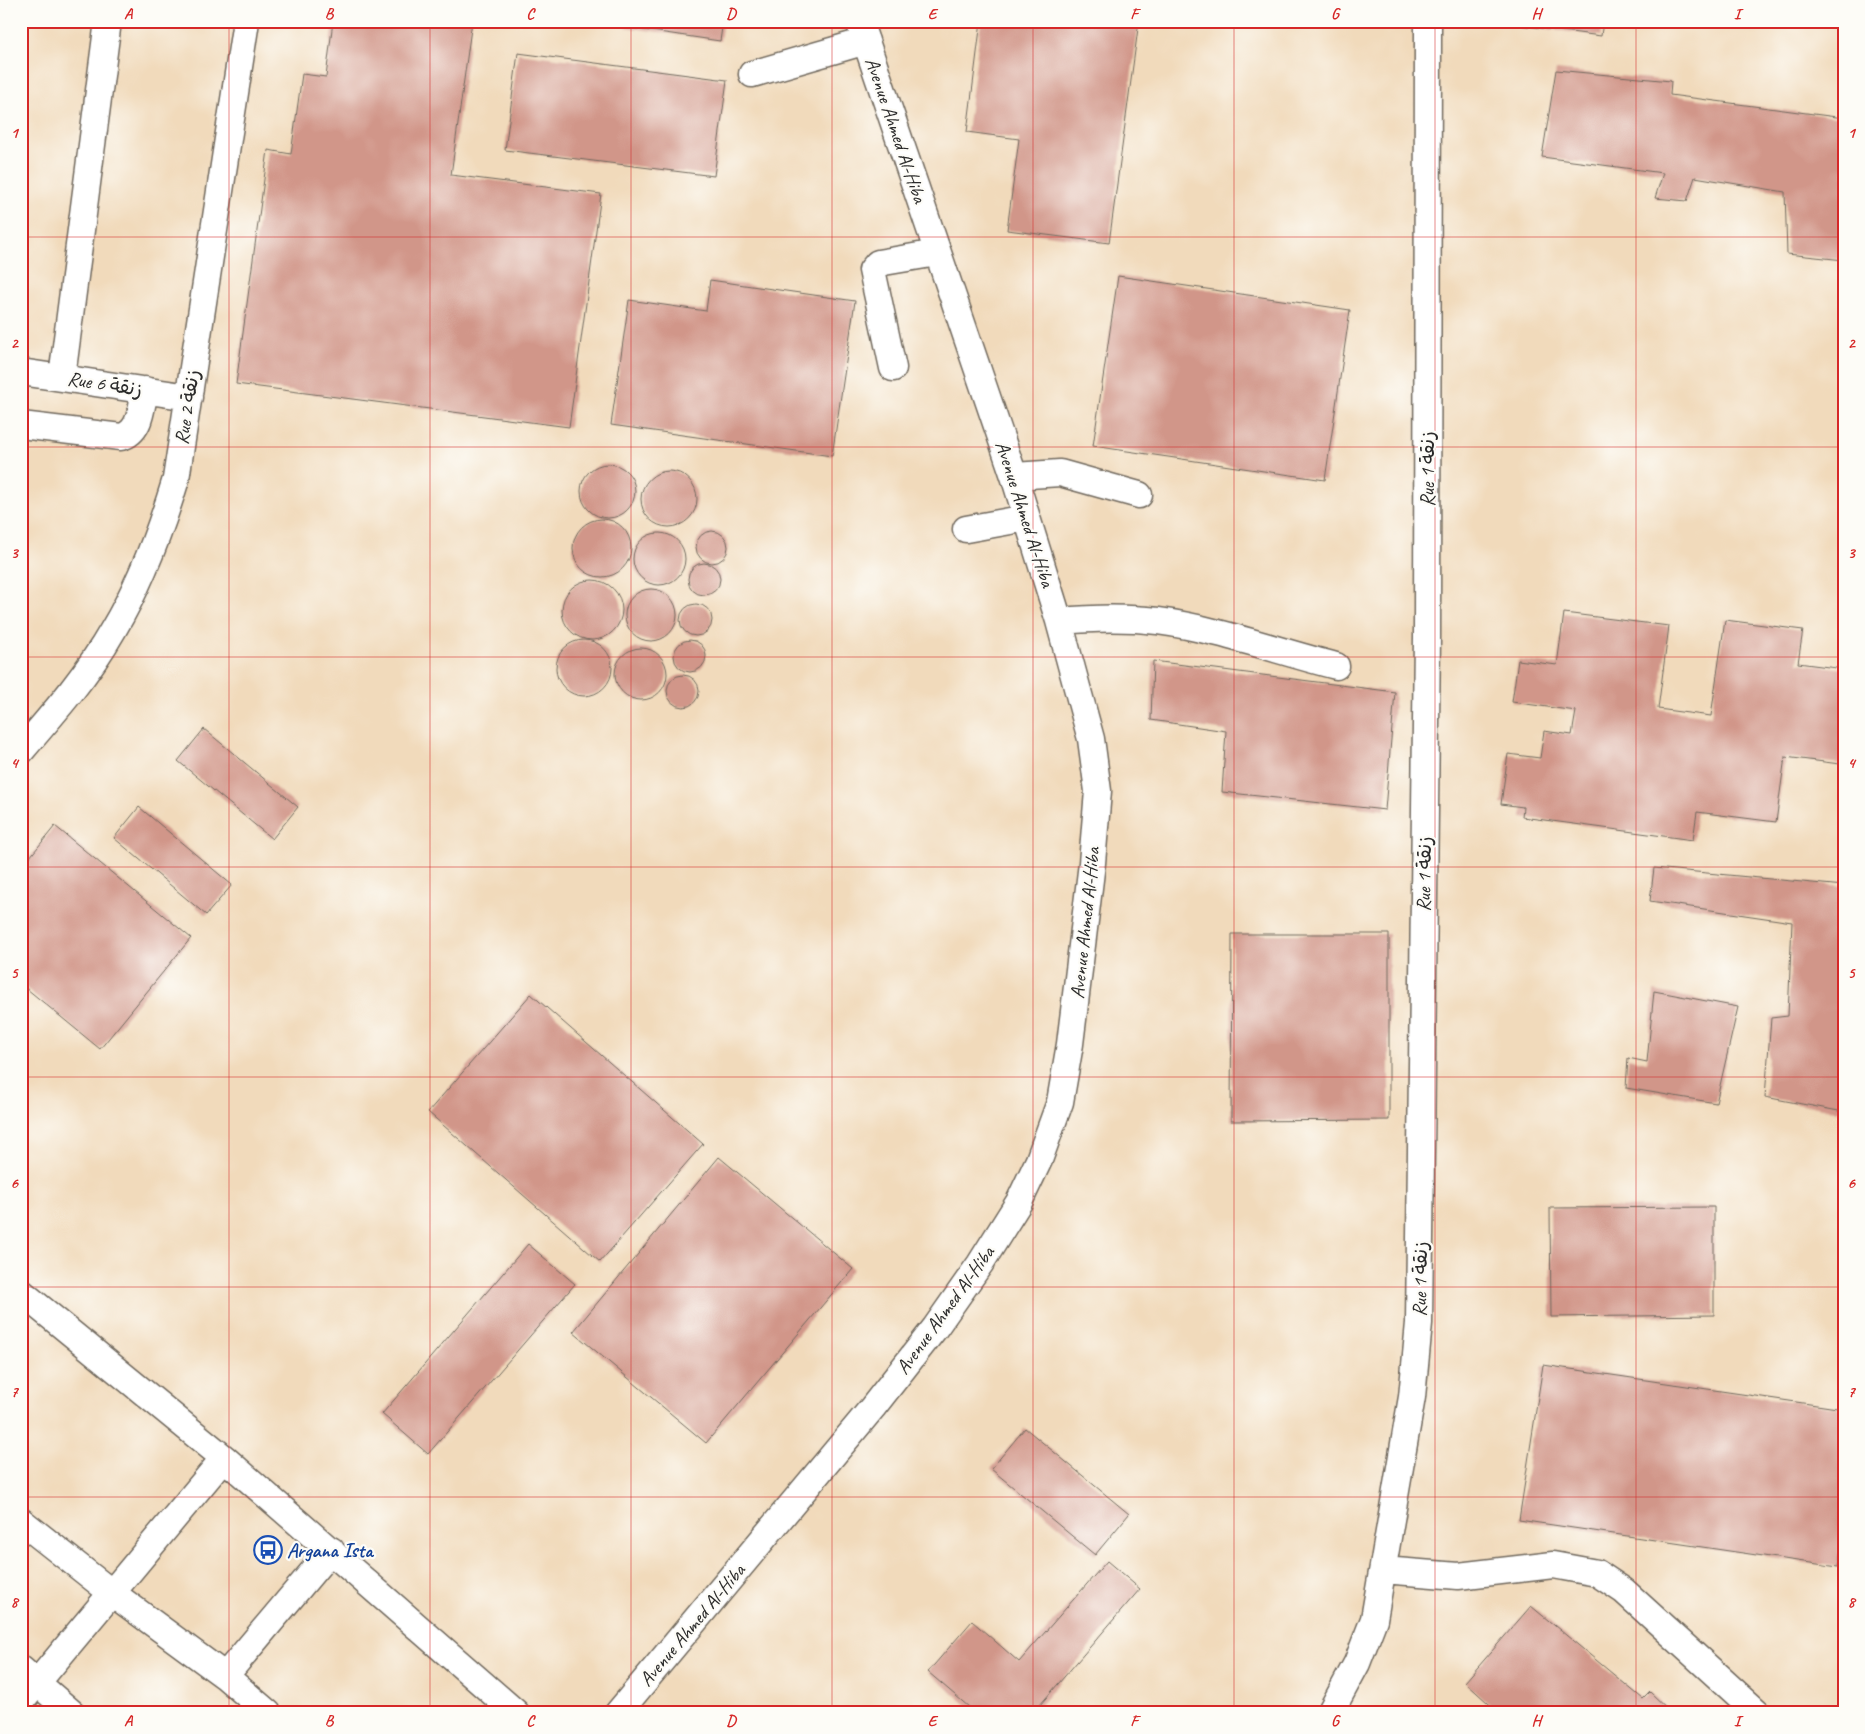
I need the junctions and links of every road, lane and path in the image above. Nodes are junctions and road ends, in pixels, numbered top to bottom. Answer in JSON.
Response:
{"nodes":[{"id":1,"x":108,"y":21,"type":"edge"},
{"id":2,"x":246,"y":21,"type":"edge"},
{"id":3,"x":1428,"y":21,"type":"edge"},
{"id":4,"x":863,"y":31,"type":"edge"},
{"id":5,"x":752,"y":74,"type":"dead end"},
{"id":6,"x":937,"y":253,"type":"junction"},
{"id":7,"x":892,"y":368,"type":"dead end"},
{"id":8,"x":21,"y":372,"type":"edge"},
{"id":9,"x":62,"y":377,"type":"junction"},
{"id":10,"x":146,"y":390,"type":"junction"},
{"id":11,"x":189,"y":397,"type":"junction"},
{"id":12,"x":21,"y":425,"type":"edge"},
{"id":13,"x":1014,"y":476,"type":"junction"},
{"id":14,"x":1139,"y":496,"type":"dead end"},
{"id":15,"x":1027,"y":518,"type":"junction"},
{"id":16,"x":966,"y":529,"type":"dead end"},
{"id":17,"x":1059,"y":621,"type":"junction"},
{"id":18,"x":1336,"y":666,"type":"dead end"},
{"id":19,"x":21,"y":752,"type":"edge"},
{"id":20,"x":21,"y":1292,"type":"edge"},
{"id":21,"x":224,"y":1458,"type":"junction"},
{"id":22,"x":21,"y":1521,"type":"edge"},
{"id":23,"x":331,"y":1550,"type":"junction"},
{"id":24,"x":1383,"y":1570,"type":"junction"},
{"id":25,"x":112,"y":1593,"type":"junction"},
{"id":26,"x":225,"y":1676,"type":"junction"},
{"id":27,"x":27,"y":1685,"type":"edge"},
{"id":28,"x":72,"y":1713,"type":"edge"},
{"id":29,"x":268,"y":1713,"type":"edge"},
{"id":30,"x":516,"y":1713,"type":"edge"},
{"id":31,"x":618,"y":1713,"type":"edge"},
{"id":32,"x":1330,"y":1713,"type":"edge"},
{"id":33,"x":1758,"y":1713,"type":"edge"}],
"edges":[{"from":1,"to":9,"type":"street"},
{"from":2,"to":11,"type":"street","name":"Rue 2 زنقة"},
{"from":3,"to":24,"type":"street","name":"Rue 1 زنقة"},
{"from":4,"to":5,"type":"street"},
{"from":4,"to":6,"type":"street","name":"Avenue Ahmed Al-Hiba"},
{"from":6,"to":7,"type":"street"},
{"from":6,"to":13,"type":"street","name":"Avenue Ahmed Al-Hiba"},
{"from":8,"to":9,"type":"street","name":"Rue 6 زنقة"},
{"from":9,"to":10,"type":"street","name":"Rue 6 زنقة"},
{"from":10,"to":11,"type":"street","name":"Rue 6 زنقة"},
{"from":10,"to":12,"type":"street"},
{"from":11,"to":19,"type":"street","name":"Rue 2 زنقة"},
{"from":13,"to":14,"type":"street"},
{"from":13,"to":15,"type":"street","name":"Avenue Ahmed Al-Hiba"},
{"from":15,"to":16,"type":"street"},
{"from":15,"to":17,"type":"street","name":"Avenue Ahmed Al-Hiba"},
{"from":17,"to":18,"type":"street"},
{"from":17,"to":31,"type":"street","name":"Avenue Ahmed Al-Hiba"},
{"from":20,"to":21,"type":"street"},
{"from":21,"to":23,"type":"street"},
{"from":21,"to":25,"type":"street"},
{"from":22,"to":25,"type":"street"},
{"from":23,"to":26,"type":"street"},
{"from":23,"to":30,"type":"street"},
{"from":24,"to":32,"type":"street","name":"Rue 1 زنقة"},
{"from":24,"to":33,"type":"street"},
{"from":25,"to":26,"type":"street"},
{"from":25,"to":27,"type":"street"},
{"from":26,"to":29,"type":"street"},
{"from":27,"to":28,"type":"street"}]}
